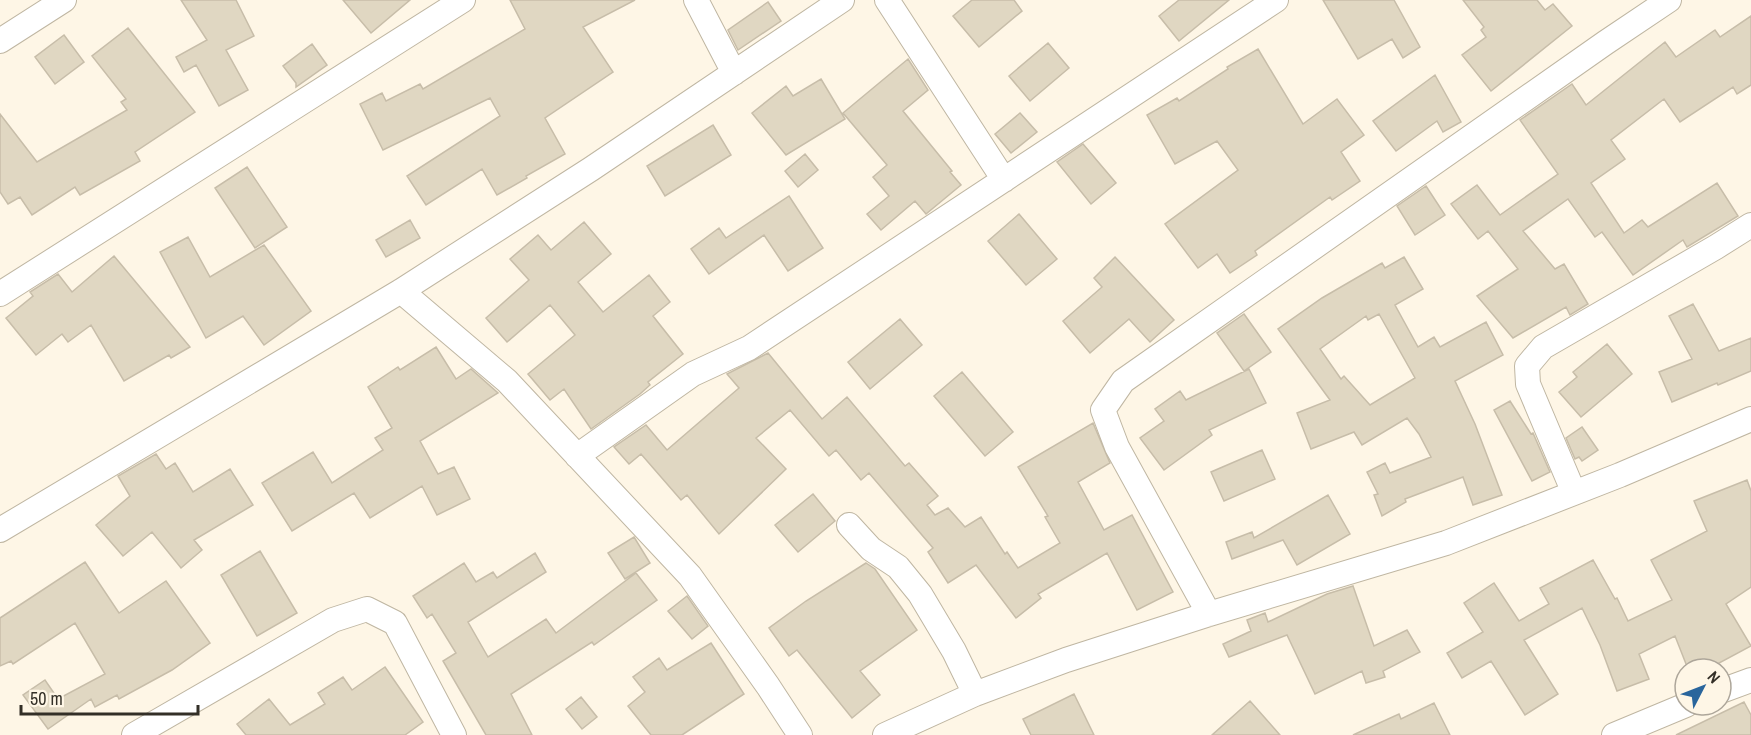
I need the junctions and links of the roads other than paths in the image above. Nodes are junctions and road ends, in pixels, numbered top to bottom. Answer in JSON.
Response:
{"nodes":[{"id":1,"x":64,"y":0,"type":"edge"},
{"id":2,"x":462,"y":0,"type":"edge"},
{"id":3,"x":696,"y":0,"type":"edge"},
{"id":4,"x":842,"y":0,"type":"edge"},
{"id":5,"x":886,"y":0,"type":"edge"},
{"id":6,"x":1276,"y":0,"type":"edge"},
{"id":7,"x":1669,"y":0,"type":"edge"},
{"id":8,"x":0,"y":41,"type":"edge"},
{"id":9,"x":734,"y":73,"type":"junction"},
{"id":10,"x":1004,"y":180,"type":"junction"},
{"id":11,"x":1751,"y":225,"type":"edge"},
{"id":12,"x":401,"y":291,"type":"junction"},
{"id":13,"x":0,"y":294,"type":"edge"},
{"id":14,"x":1751,"y":419,"type":"edge"},
{"id":15,"x":577,"y":456,"type":"junction"},
{"id":16,"x":1574,"y":493,"type":"junction"},
{"id":17,"x":849,"y":525,"type":"dead end"},
{"id":18,"x":0,"y":530,"type":"edge"},
{"id":19,"x":1209,"y":614,"type":"junction"},
{"id":20,"x":975,"y":694,"type":"junction"},
{"id":21,"x":1673,"y":710,"type":"edge"},
{"id":22,"x":134,"y":735,"type":"edge"},
{"id":23,"x":454,"y":735,"type":"edge"},
{"id":24,"x":800,"y":735,"type":"edge"},
{"id":25,"x":885,"y":735,"type":"edge"},
{"id":26,"x":1614,"y":735,"type":"edge"}],
"edges":[{"from":1,"to":8,"type":"street"},
{"from":2,"to":13,"type":"street"},
{"from":3,"to":9,"type":"street"},
{"from":4,"to":9,"type":"street"},
{"from":5,"to":10,"type":"street"},
{"from":6,"to":10,"type":"street"},
{"from":7,"to":19,"type":"street"},
{"from":9,"to":12,"type":"street"},
{"from":10,"to":15,"type":"street"},
{"from":11,"to":16,"type":"street"},
{"from":12,"to":15,"type":"street"},
{"from":12,"to":18,"type":"street"},
{"from":14,"to":16,"type":"street"},
{"from":15,"to":24,"type":"street"},
{"from":16,"to":19,"type":"street"},
{"from":17,"to":20,"type":"street"},
{"from":19,"to":20,"type":"street"},
{"from":20,"to":25,"type":"street"},
{"from":21,"to":26,"type":"street"},
{"from":22,"to":23,"type":"street"}]}
